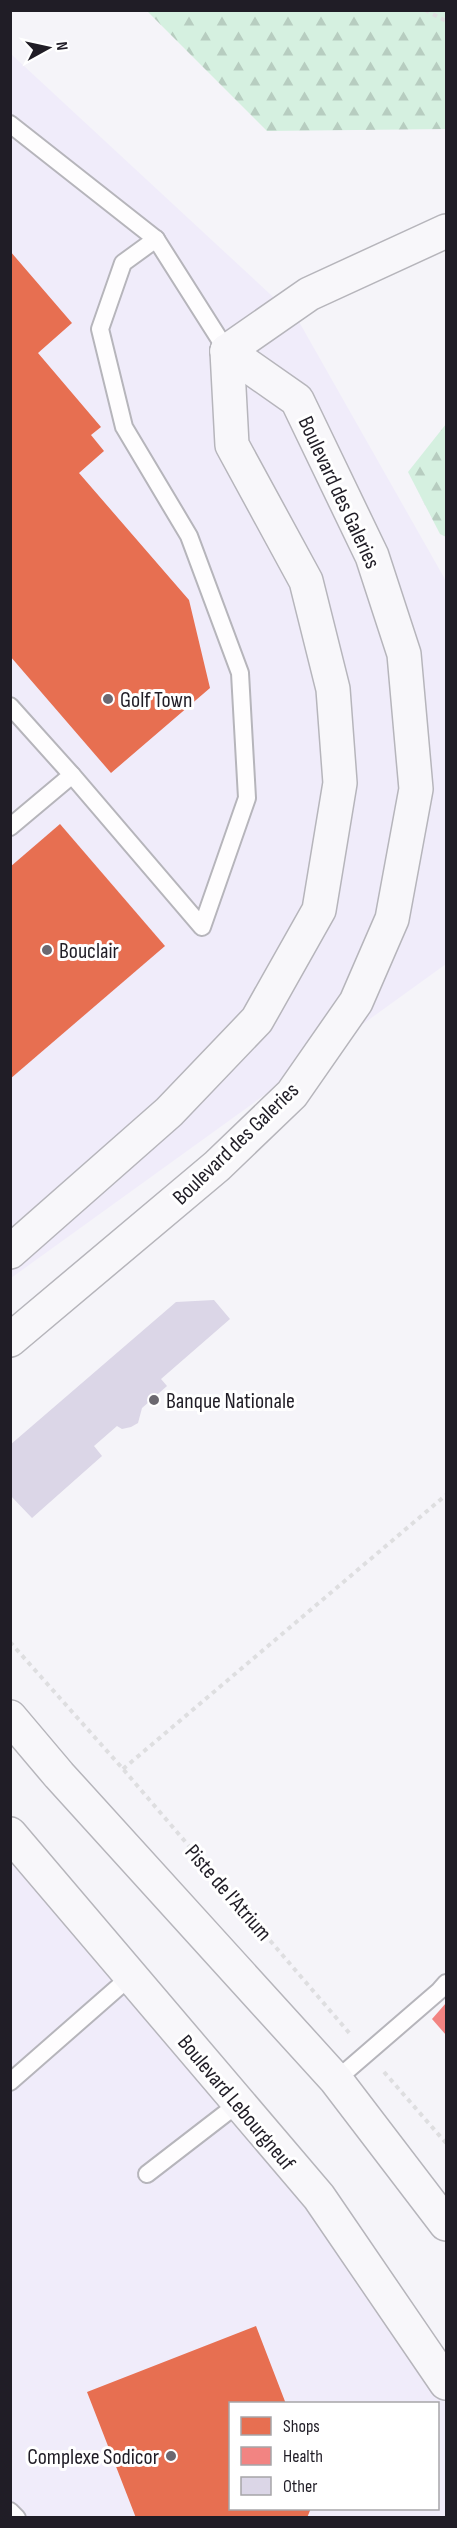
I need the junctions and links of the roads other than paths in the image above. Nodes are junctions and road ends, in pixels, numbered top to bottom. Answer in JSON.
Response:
{"nodes":[{"id":1,"x":10,"y":124,"type":"edge"},
{"id":2,"x":447,"y":231,"type":"edge"},
{"id":3,"x":156,"y":239,"type":"junction"},
{"id":4,"x":227,"y":351,"type":"junction"},
{"id":5,"x":10,"y":706,"type":"edge"},
{"id":6,"x":72,"y":775,"type":"junction"},
{"id":7,"x":10,"y":827,"type":"edge"},
{"id":8,"x":10,"y":1252,"type":"edge"},
{"id":9,"x":10,"y":1340,"type":"edge"},
{"id":10,"x":10,"y":1717,"type":"edge"},
{"id":11,"x":10,"y":1834,"type":"edge"},
{"id":12,"x":131,"y":1976,"type":"junction"},
{"id":13,"x":447,"y":1983,"type":"edge"},
{"id":14,"x":336,"y":2080,"type":"junction"},
{"id":15,"x":10,"y":2082,"type":"edge"},
{"id":16,"x":239,"y":2103,"type":"junction"},
{"id":17,"x":147,"y":2174,"type":"dead end"},
{"id":18,"x":447,"y":2224,"type":"edge"},
{"id":19,"x":447,"y":2383,"type":"edge"},
{"id":20,"x":10,"y":2511,"type":"edge"},
{"id":21,"x":17,"y":2517,"type":"edge"}],
"edges":[{"from":1,"to":3,"type":"lane"},
{"from":2,"to":4,"type":"street"},
{"from":3,"to":4,"type":"lane"},
{"from":3,"to":6,"type":"lane"},
{"from":4,"to":8,"type":"street"},
{"from":4,"to":9,"type":"street","name":"Boulevard des Galeries"},
{"from":5,"to":6,"type":"lane"},
{"from":6,"to":7,"type":"lane"},
{"from":10,"to":14,"type":"street"},
{"from":11,"to":12,"type":"street","name":"Boulevard Lebourgneuf"},
{"from":12,"to":15,"type":"lane"},
{"from":12,"to":16,"type":"street","name":"Boulevard Lebourgneuf"},
{"from":13,"to":14,"type":"lane"},
{"from":14,"to":18,"type":"street"},
{"from":16,"to":17,"type":"lane"},
{"from":16,"to":19,"type":"street","name":"Boulevard Lebourgneuf"},
{"from":20,"to":21,"type":"lane"}]}
